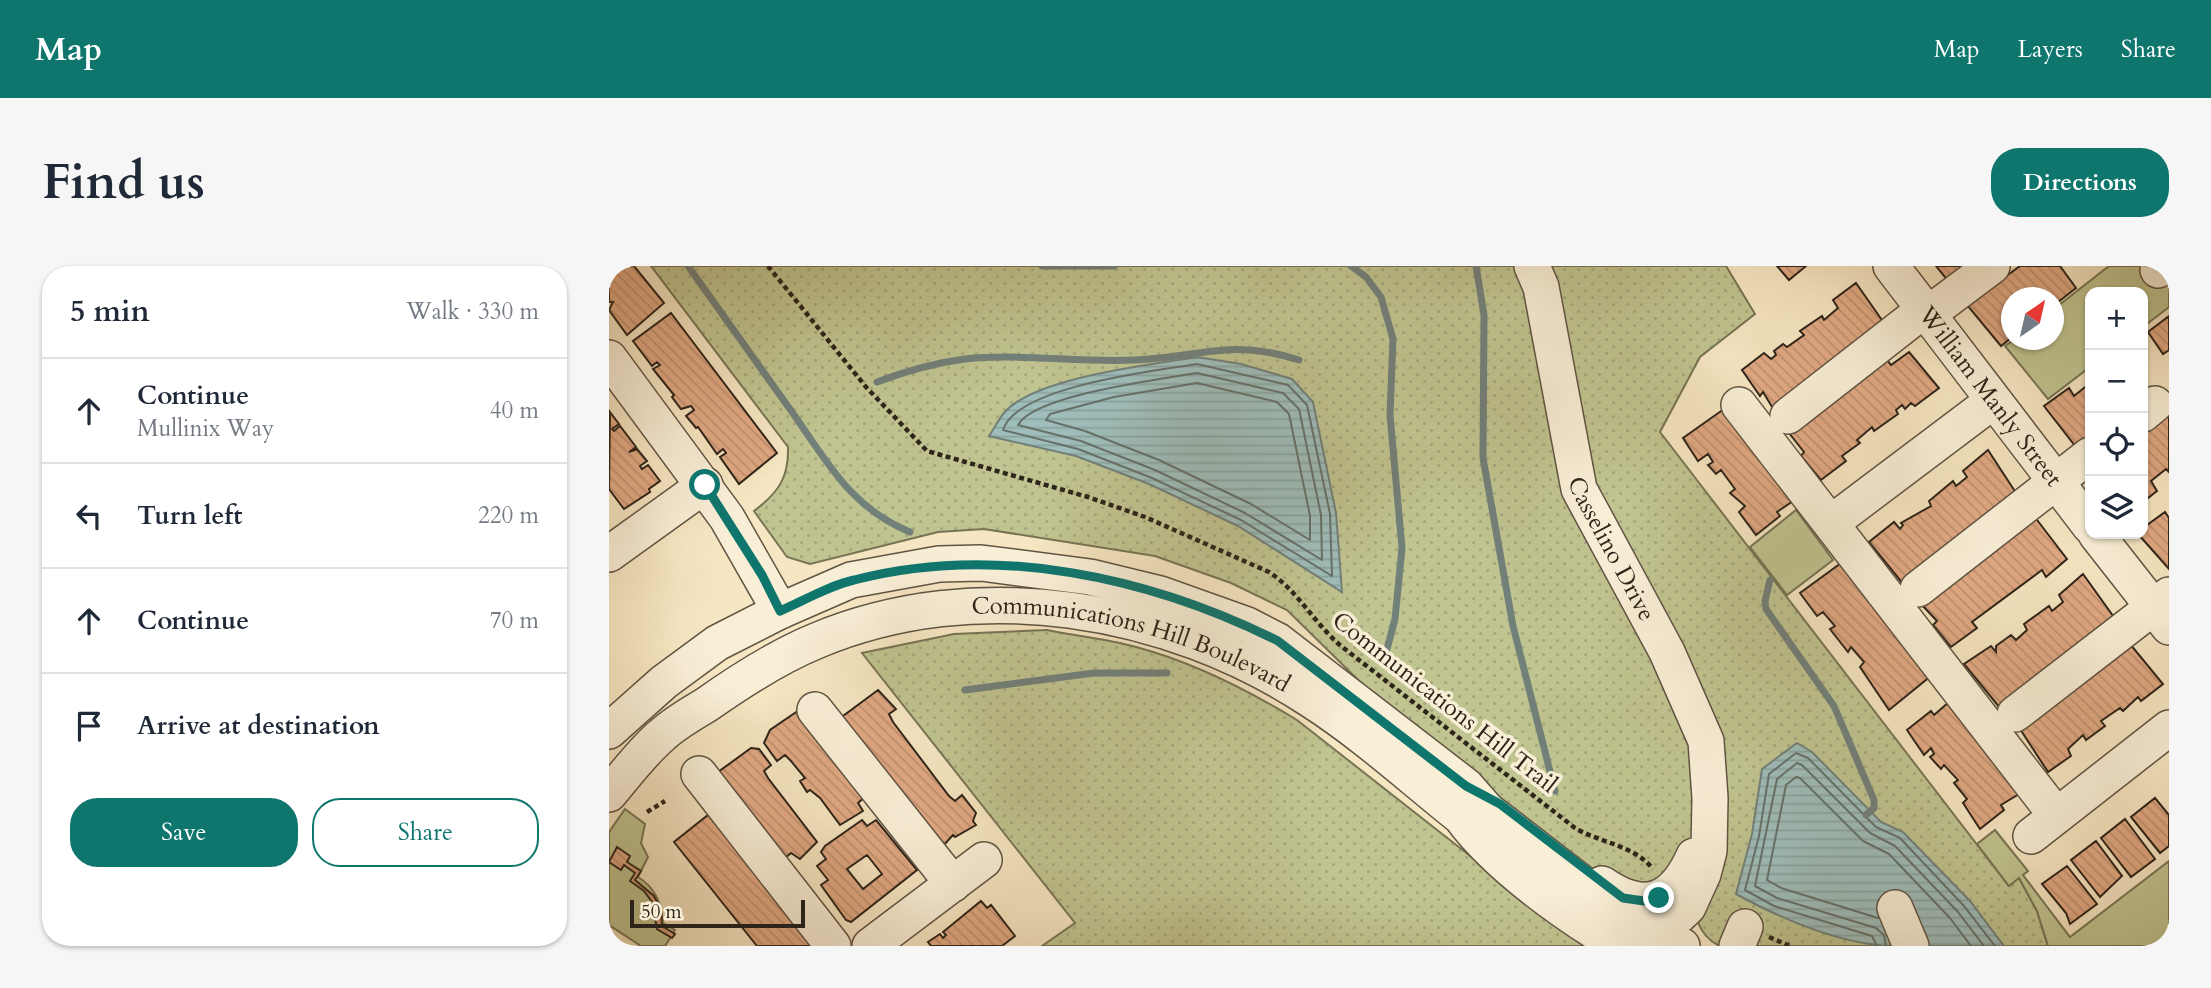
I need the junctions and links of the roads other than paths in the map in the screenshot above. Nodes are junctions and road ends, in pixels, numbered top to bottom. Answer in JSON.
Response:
{"nodes":[{"id":1,"x":1532,"y":266,"type":"edge"},
{"id":2,"x":1891,"y":266,"type":"edge"},
{"id":3,"x":1992,"y":266,"type":"edge"},
{"id":4,"x":1926,"y":312,"type":"junction"},
{"id":5,"x":609,"y":358,"type":"edge"},
{"id":6,"x":1993,"y":401,"type":"junction"},
{"id":7,"x":1739,"y":405,"type":"dead end"},
{"id":8,"x":1789,"y":416,"type":"dead end"},
{"id":9,"x":2085,"y":459,"type":"edge"},
{"id":10,"x":2056,"y":482,"type":"junction"},
{"id":11,"x":705,"y":485,"type":"junction"},
{"id":12,"x":2085,"y":520,"type":"edge"},
{"id":13,"x":1831,"y":523,"type":"junction"},
{"id":14,"x":2101,"y":539,"type":"edge"},
{"id":15,"x":609,"y":554,"type":"edge"},
{"id":16,"x":1918,"y":589,"type":"dead end"},
{"id":17,"x":2164,"y":609,"type":"edge"},
{"id":18,"x":780,"y":611,"type":"junction"},
{"id":19,"x":815,"y":710,"type":"dead end"},
{"id":20,"x":2015,"y":714,"type":"dead end"},
{"id":21,"x":2169,"y":728,"type":"edge"},
{"id":22,"x":609,"y":731,"type":"edge"},
{"id":23,"x":699,"y":774,"type":"dead end"},
{"id":24,"x":609,"y":793,"type":"edge"},
{"id":25,"x":1463,"y":802,"type":"junction"},
{"id":26,"x":1709,"y":823,"type":"junction"},
{"id":27,"x":984,"y":860,"type":"dead end"},
{"id":28,"x":953,"y":884,"type":"junction"},
{"id":29,"x":1895,"y":908,"type":"dead end"},
{"id":30,"x":1671,"y":940,"type":"edge"},
{"id":31,"x":833,"y":946,"type":"edge"},
{"id":32,"x":870,"y":946,"type":"edge"},
{"id":33,"x":1619,"y":946,"type":"edge"},
{"id":34,"x":1911,"y":946,"type":"edge"}],
"edges":[{"from":1,"to":26,"type":"street","name":"Casselino Drive"},
{"from":2,"to":4,"type":"street","name":"William Manly Street"},
{"from":3,"to":4,"type":"street"},
{"from":4,"to":6,"type":"street","name":"William Manly Street"},
{"from":4,"to":8,"type":"street"},
{"from":5,"to":11,"type":"street"},
{"from":6,"to":10,"type":"street","name":"William Manly Street"},
{"from":6,"to":13,"type":"street"},
{"from":7,"to":13,"type":"street"},
{"from":9,"to":10,"type":"street"},
{"from":10,"to":12,"type":"street","name":"William Manly Street"},
{"from":10,"to":16,"type":"street"},
{"from":11,"to":15,"type":"street"},
{"from":11,"to":18,"type":"street"},
{"from":13,"to":21,"type":"street"},
{"from":14,"to":17,"type":"street"},
{"from":17,"to":20,"type":"street"},
{"from":18,"to":22,"type":"street","name":"Communications Hill Boulevard"},
{"from":18,"to":25,"type":"street","name":"Communications Hill Boulevard"},
{"from":19,"to":28,"type":"street"},
{"from":23,"to":31,"type":"street"},
{"from":24,"to":25,"type":"street","name":"Communications Hill Boulevard"},
{"from":25,"to":26,"type":"street"},
{"from":25,"to":30,"type":"street"},
{"from":25,"to":33,"type":"street","name":"Communications Hill Boulevard"},
{"from":26,"to":30,"type":"street","name":"Casselino Drive"},
{"from":27,"to":28,"type":"street"},
{"from":28,"to":32,"type":"street"},
{"from":29,"to":34,"type":"street"}]}
